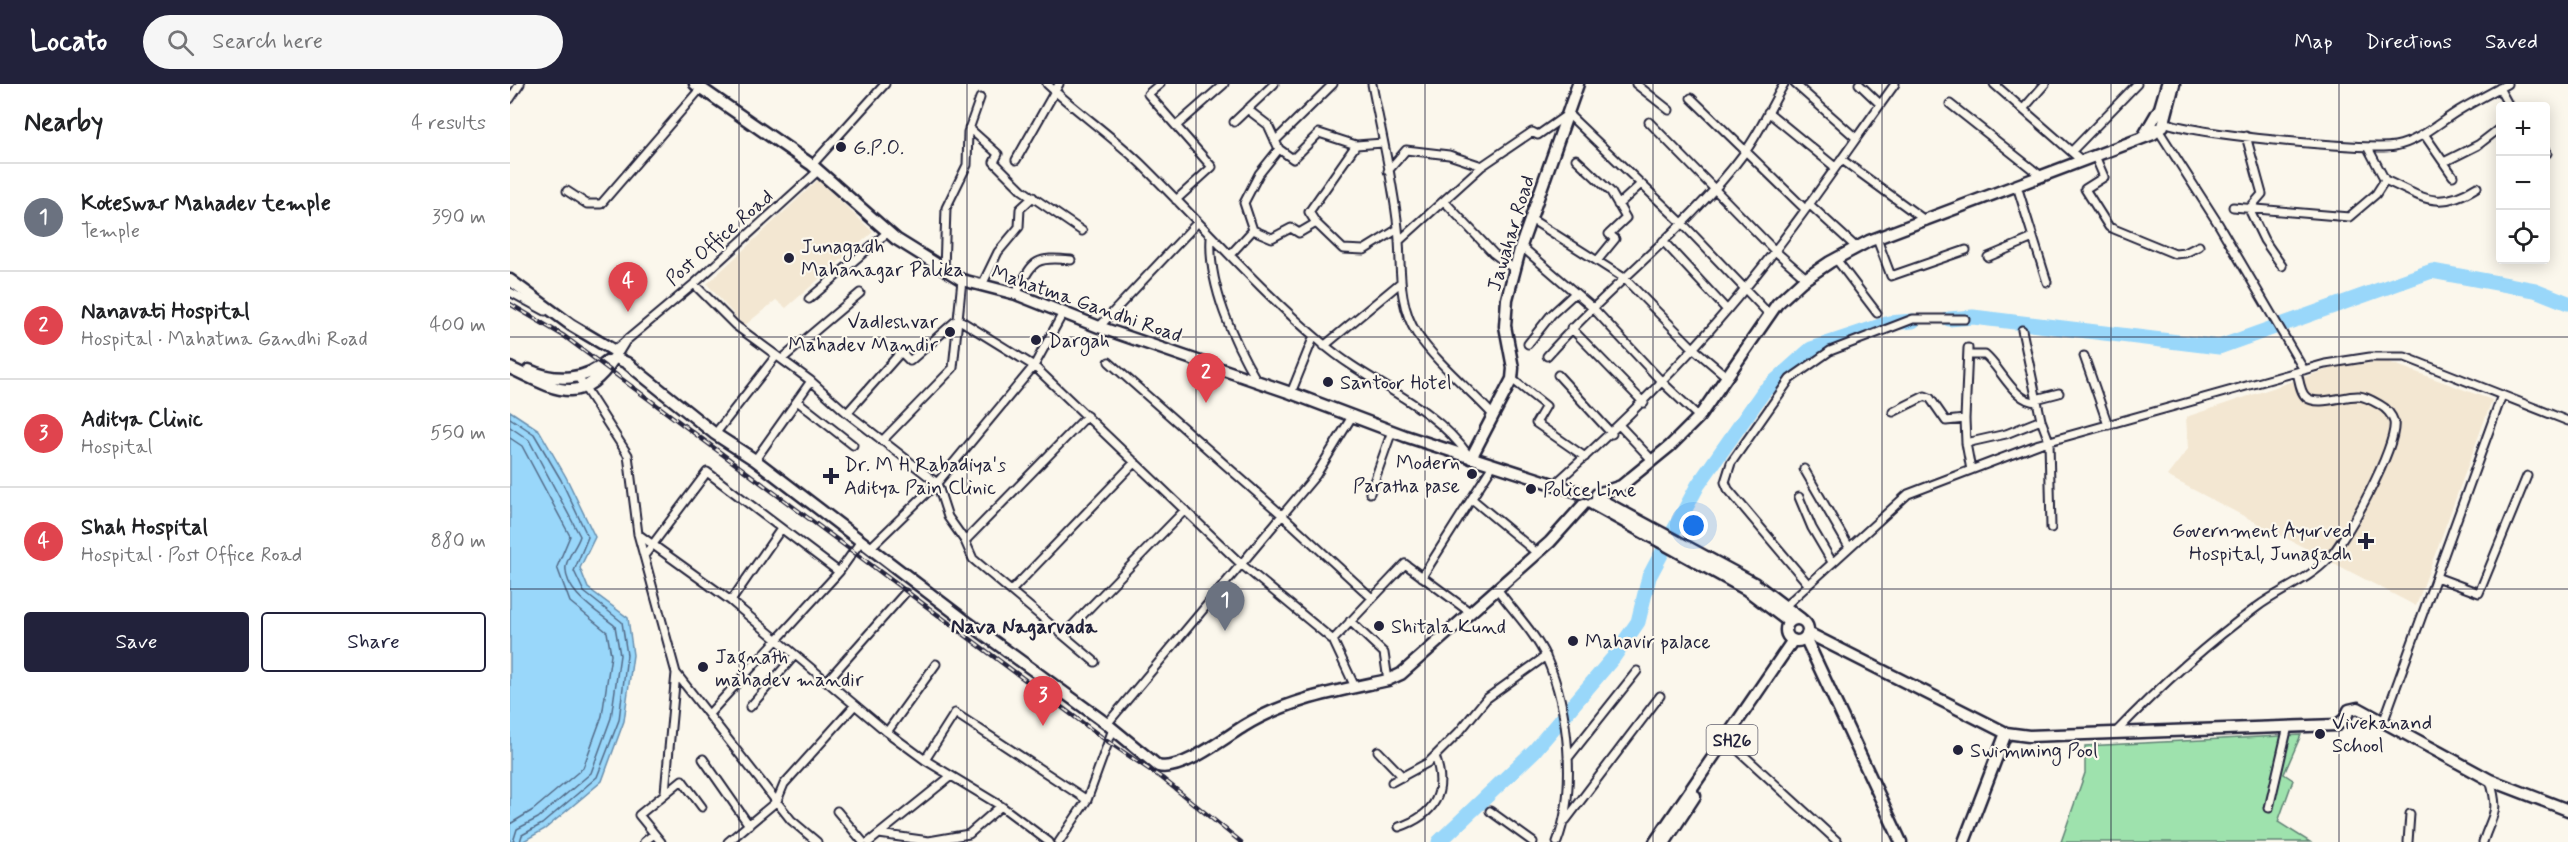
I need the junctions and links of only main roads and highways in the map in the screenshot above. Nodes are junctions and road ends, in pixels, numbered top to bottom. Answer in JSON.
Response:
{"nodes":[{"id":1,"x":1578,"y":84,"type":"edge"},
{"id":2,"x":2167,"y":84,"type":"edge"},
{"id":3,"x":2174,"y":84,"type":"edge"},
{"id":4,"x":698,"y":86,"type":"edge"},
{"id":5,"x":2158,"y":123,"type":"junction"},
{"id":6,"x":510,"y":280,"type":"edge"},
{"id":7,"x":614,"y":355,"type":"junction"},
{"id":8,"x":510,"y":361,"type":"edge"},
{"id":9,"x":510,"y":368,"type":"edge"},
{"id":10,"x":1471,"y":458,"type":"junction"},
{"id":11,"x":1590,"y":499,"type":"junction"},
{"id":12,"x":1782,"y":609,"type":"junction"},
{"id":13,"x":1801,"y":619,"type":"junction"},
{"id":14,"x":1789,"y":622,"type":"junction"},
{"id":15,"x":1802,"y":638,"type":"junction"},
{"id":16,"x":2006,"y":733,"type":"junction"},
{"id":17,"x":1728,"y":741,"type":"junction"},
{"id":18,"x":2568,"y":810,"type":"edge"},
{"id":19,"x":1655,"y":842,"type":"edge"},
{"id":20,"x":1665,"y":842,"type":"edge"},
{"id":21,"x":1900,"y":842,"type":"edge"},
{"id":22,"x":1964,"y":842,"type":"edge"}],
"edges":[{"from":1,"to":10,"type":"main road","name":"Jawahar Road"},
{"from":2,"to":5,"type":"main road"},
{"from":3,"to":5,"type":"main road"},
{"from":4,"to":10,"type":"main road","name":"Mahatma Gandhi Road"},
{"from":5,"to":11,"type":"main road"},
{"from":6,"to":7,"type":"main road"},
{"from":7,"to":8,"type":"main road"},
{"from":7,"to":9,"type":"main road"},
{"from":7,"to":11,"type":"main road"},
{"from":10,"to":11,"type":"main road","name":"Mahatma Gandhi Road"},
{"from":11,"to":12,"type":"main road","name":"Mahatma Gandhi Road"},
{"from":12,"to":13,"type":"main road","name":"Mahatma Gandhi Road"},
{"from":12,"to":14,"type":"main road","name":"Mahatma Gandhi Road"},
{"from":13,"to":14,"type":"main road"},
{"from":13,"to":15,"type":"main road"},
{"from":14,"to":15,"type":"main road"},
{"from":15,"to":16,"type":"main road"},
{"from":15,"to":17,"type":"main road","number":"SH26"},
{"from":15,"to":21,"type":"main road"},
{"from":16,"to":18,"type":"main road"},
{"from":16,"to":22,"type":"main road"},
{"from":17,"to":19,"type":"main road","number":"SH26"},
{"from":17,"to":20,"type":"main road","number":"SH26"}]}
